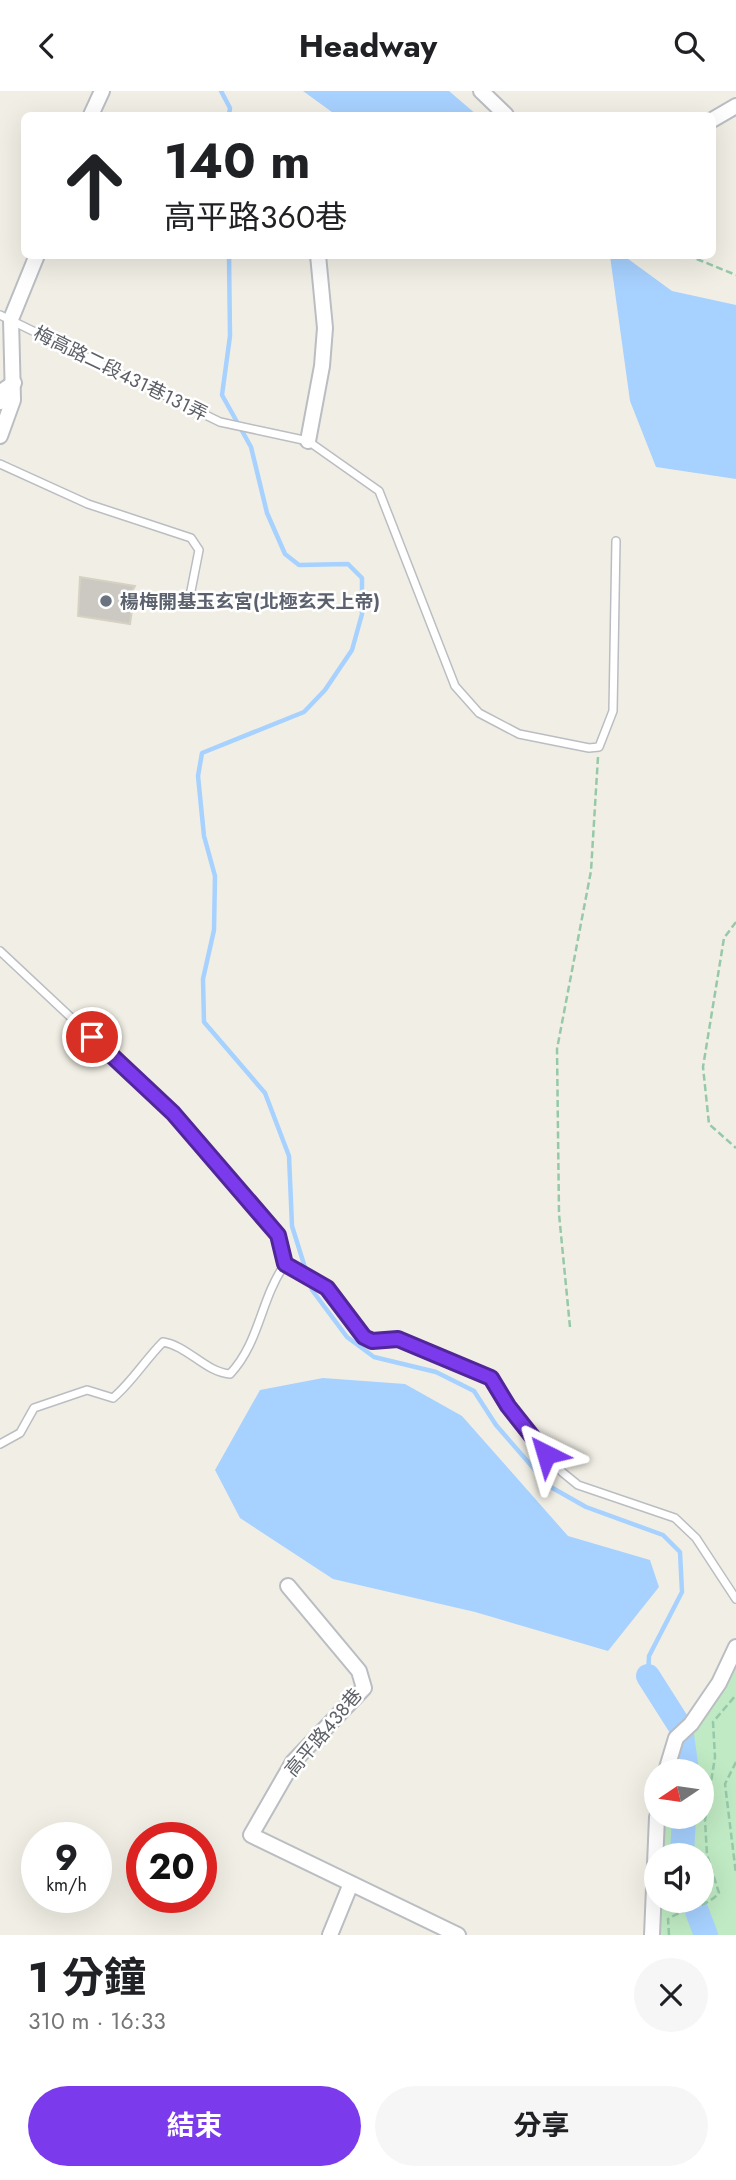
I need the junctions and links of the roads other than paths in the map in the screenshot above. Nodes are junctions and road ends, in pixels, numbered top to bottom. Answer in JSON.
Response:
{"nodes":[{"id":1,"x":102,"y":91,"type":"edge"},
{"id":2,"x":481,"y":91,"type":"edge"},
{"id":3,"x":736,"y":106,"type":"edge"},
{"id":4,"x":92,"y":112,"type":"edge"},
{"id":5,"x":503,"y":112,"type":"edge"},
{"id":6,"x":716,"y":118,"type":"edge"},
{"id":7,"x":35,"y":259,"type":"edge"},
{"id":8,"x":318,"y":259,"type":"edge"},
{"id":9,"x":6,"y":317,"type":"edge"},
{"id":10,"x":14,"y":383,"type":"junction"},
{"id":11,"x":0,"y":402,"type":"edge"},
{"id":12,"x":0,"y":436,"type":"edge"},
{"id":13,"x":308,"y":441,"type":"junction"},
{"id":14,"x":0,"y":464,"type":"edge"},
{"id":15,"x":616,"y":541,"type":"dead end"},
{"id":16,"x":135,"y":597,"type":"dead end"},
{"id":17,"x":0,"y":951,"type":"edge"},
{"id":18,"x":285,"y":1264,"type":"junction"},
{"id":19,"x":0,"y":1444,"type":"edge"},
{"id":20,"x":288,"y":1586,"type":"dead end"},
{"id":21,"x":736,"y":1599,"type":"edge"},
{"id":22,"x":736,"y":1647,"type":"edge"},
{"id":23,"x":670,"y":1759,"type":"edge"},
{"id":24,"x":656,"y":1829,"type":"edge"},
{"id":25,"x":350,"y":1886,"type":"junction"},
{"id":26,"x":330,"y":1935,"type":"edge"},
{"id":27,"x":458,"y":1935,"type":"edge"},
{"id":28,"x":652,"y":1935,"type":"edge"}],
"edges":[{"from":1,"to":4,"type":"street"},
{"from":2,"to":5,"type":"street"},
{"from":3,"to":6,"type":"street"},
{"from":7,"to":9,"type":"street"},
{"from":8,"to":13,"type":"street"},
{"from":9,"to":10,"type":"street"},
{"from":9,"to":13,"type":"lane","name":"梅高路二段431巷131弄"},
{"from":10,"to":11,"type":"street"},
{"from":10,"to":12,"type":"street"},
{"from":13,"to":15,"type":"lane"},
{"from":14,"to":16,"type":"lane"},
{"from":17,"to":18,"type":"lane"},
{"from":18,"to":19,"type":"lane"},
{"from":18,"to":21,"type":"lane"},
{"from":20,"to":25,"type":"street","name":"高平路438巷"},
{"from":22,"to":23,"type":"street"},
{"from":24,"to":28,"type":"street"},
{"from":25,"to":26,"type":"street"},
{"from":25,"to":27,"type":"street","name":"高平路438巷"}]}
